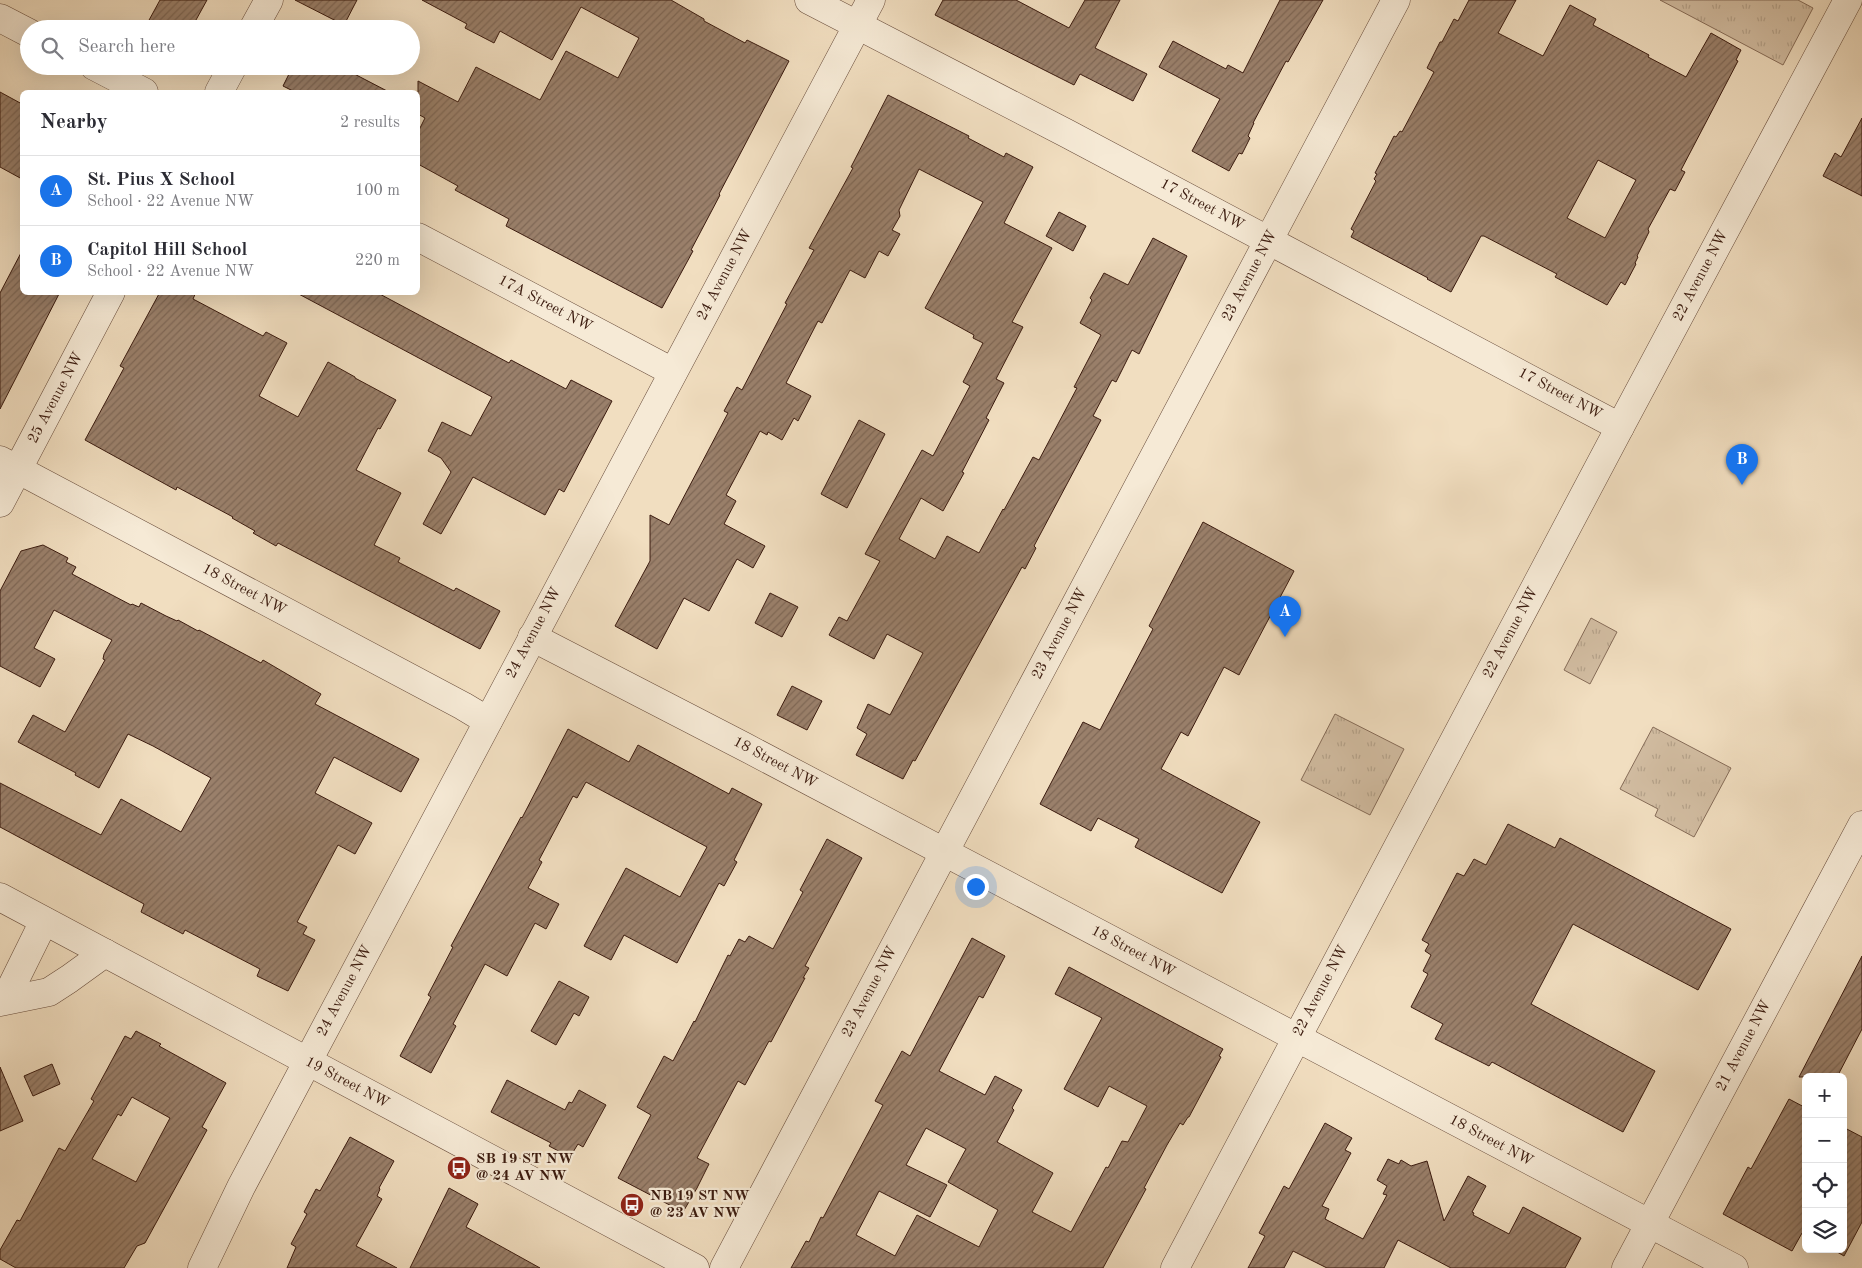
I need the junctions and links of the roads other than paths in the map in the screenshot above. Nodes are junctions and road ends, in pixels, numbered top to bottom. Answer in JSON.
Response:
{"nodes":[{"id":1,"x":269,"y":0,"type":"edge"},
{"id":2,"x":809,"y":0,"type":"edge"},
{"id":3,"x":871,"y":0,"type":"edge"},
{"id":4,"x":1396,"y":0,"type":"edge"},
{"id":5,"x":1848,"y":0,"type":"edge"},
{"id":6,"x":0,"y":18,"type":"edge"},
{"id":7,"x":258,"y":20,"type":"edge"},
{"id":8,"x":857,"y":25,"type":"junction"},
{"id":9,"x":20,"y":28,"type":"edge"},
{"id":10,"x":111,"y":75,"type":"edge"},
{"id":11,"x":228,"y":75,"type":"edge"},
{"id":12,"x":140,"y":90,"type":"edge"},
{"id":13,"x":221,"y":90,"type":"edge"},
{"id":14,"x":420,"y":237,"type":"edge"},
{"id":15,"x":1269,"y":240,"type":"junction"},
{"id":16,"x":109,"y":295,"type":"edge"},
{"id":17,"x":673,"y":372,"type":"junction"},
{"id":18,"x":1620,"y":426,"type":"junction"},
{"id":19,"x":9,"y":465,"type":"edge"},
{"id":20,"x":0,"y":503,"type":"edge"},
{"id":21,"x":532,"y":637,"type":"junction"},
{"id":22,"x":488,"y":721,"type":"junction"},
{"id":23,"x":1862,"y":825,"type":"edge"},
{"id":24,"x":944,"y":852,"type":"junction"},
{"id":25,"x":0,"y":897,"type":"edge"},
{"id":26,"x":44,"y":921,"type":"junction"},
{"id":27,"x":105,"y":953,"type":"junction"},
{"id":28,"x":2,"y":1001,"type":"edge"},
{"id":29,"x":1296,"y":1037,"type":"junction"},
{"id":30,"x":308,"y":1062,"type":"junction"},
{"id":31,"x":1650,"y":1223,"type":"junction"},
{"id":32,"x":202,"y":1268,"type":"edge"},
{"id":33,"x":695,"y":1268,"type":"edge"},
{"id":34,"x":724,"y":1268,"type":"edge"},
{"id":35,"x":1175,"y":1268,"type":"edge"},
{"id":36,"x":1626,"y":1268,"type":"edge"},
{"id":37,"x":1734,"y":1268,"type":"edge"}],
"edges":[{"from":1,"to":7,"type":"street"},
{"from":2,"to":8,"type":"street","name":"17 Street NW"},
{"from":3,"to":8,"type":"street","name":"24 Avenue NW"},
{"from":4,"to":15,"type":"street","name":"23 Avenue NW"},
{"from":5,"to":18,"type":"street","name":"22 Avenue NW"},
{"from":6,"to":9,"type":"street"},
{"from":8,"to":15,"type":"street","name":"17 Street NW"},
{"from":8,"to":17,"type":"street","name":"24 Avenue NW"},
{"from":10,"to":12,"type":"street"},
{"from":11,"to":13,"type":"street"},
{"from":14,"to":17,"type":"street","name":"17A Street NW"},
{"from":15,"to":18,"type":"street","name":"17 Street NW"},
{"from":15,"to":24,"type":"street","name":"23 Avenue NW"},
{"from":16,"to":19,"type":"street","name":"25 Avenue NW"},
{"from":17,"to":21,"type":"street","name":"24 Avenue NW"},
{"from":18,"to":29,"type":"street","name":"22 Avenue NW"},
{"from":19,"to":20,"type":"street","name":"25 Avenue NW"},
{"from":19,"to":22,"type":"street","name":"18 Street NW"},
{"from":21,"to":22,"type":"street","name":"24 Avenue NW"},
{"from":21,"to":24,"type":"street","name":"18 Street NW"},
{"from":22,"to":30,"type":"street","name":"24 Avenue NW"},
{"from":23,"to":31,"type":"street","name":"21 Avenue NW"},
{"from":24,"to":29,"type":"street","name":"18 Street NW"},
{"from":24,"to":34,"type":"street","name":"23 Avenue NW"},
{"from":25,"to":26,"type":"street","name":"19 Street NW"},
{"from":26,"to":27,"type":"street","name":"19 Street NW"},
{"from":26,"to":28,"type":"street"},
{"from":27,"to":28,"type":"street"},
{"from":27,"to":30,"type":"street","name":"19 Street NW"},
{"from":29,"to":31,"type":"street","name":"18 Street NW"},
{"from":29,"to":35,"type":"street","name":"22 Avenue NW"},
{"from":30,"to":32,"type":"street","name":"24 Avenue NW"},
{"from":30,"to":33,"type":"street","name":"19 Street NW"},
{"from":31,"to":36,"type":"street","name":"21 Avenue NW"},
{"from":31,"to":37,"type":"street","name":"18 Street NW"}]}
